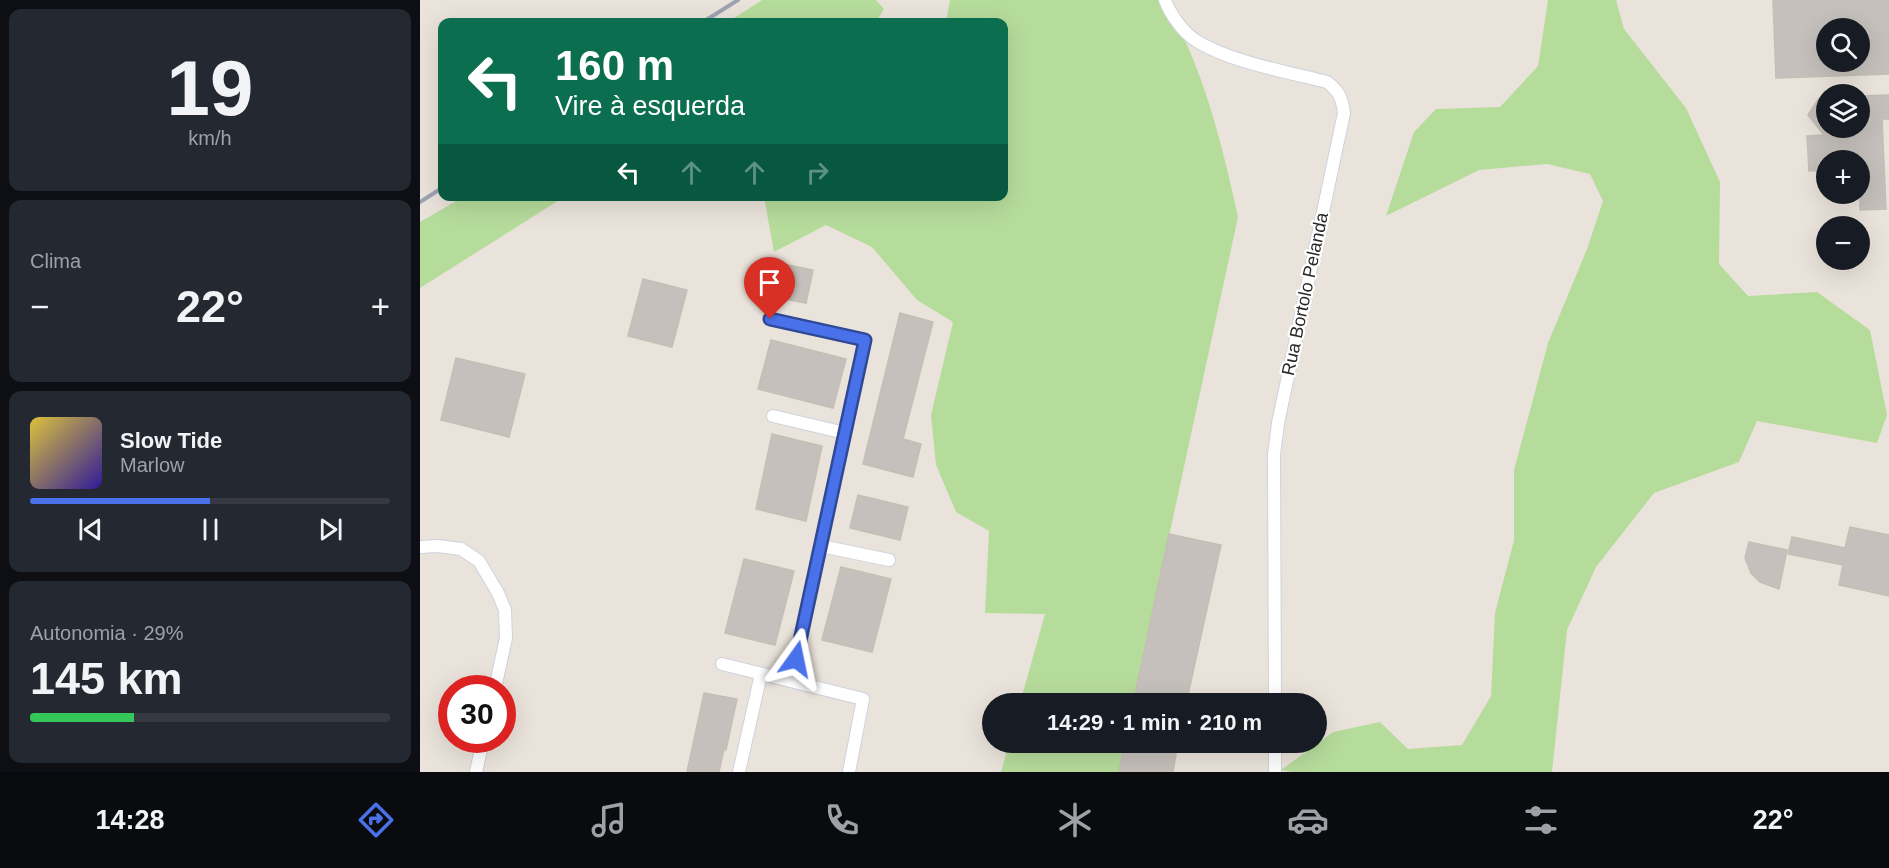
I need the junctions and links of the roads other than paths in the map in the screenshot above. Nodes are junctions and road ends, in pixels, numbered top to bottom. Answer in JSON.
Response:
{"nodes":[{"id":1,"x":1166,"y":0,"type":"edge"},
{"id":2,"x":770,"y":319,"type":"dead end"},
{"id":3,"x":773,"y":416,"type":"dead end"},
{"id":4,"x":845,"y":433,"type":"junction"},
{"id":5,"x":821,"y":546,"type":"junction"},
{"id":6,"x":420,"y":548,"type":"edge"},
{"id":7,"x":889,"y":560,"type":"dead end"},
{"id":8,"x":722,"y":664,"type":"dead end"},
{"id":9,"x":761,"y":674,"type":"junction"},
{"id":10,"x":498,"y":675,"type":"edge"},
{"id":11,"x":792,"y":681,"type":"junction"},
{"id":12,"x":1275,"y":693,"type":"edge"},
{"id":13,"x":480,"y":753,"type":"edge"},
{"id":14,"x":1275,"y":753,"type":"edge"},
{"id":15,"x":476,"y":772,"type":"edge"},
{"id":16,"x":739,"y":772,"type":"edge"},
{"id":17,"x":849,"y":772,"type":"edge"},
{"id":18,"x":1275,"y":772,"type":"edge"}],
"edges":[{"from":1,"to":12,"type":"street","name":"Rua Bortolo Pelanda"},
{"from":2,"to":4,"type":"street"},
{"from":3,"to":4,"type":"street"},
{"from":4,"to":5,"type":"street"},
{"from":5,"to":7,"type":"street"},
{"from":5,"to":11,"type":"street"},
{"from":6,"to":10,"type":"street"},
{"from":8,"to":9,"type":"street"},
{"from":9,"to":11,"type":"street"},
{"from":9,"to":16,"type":"street"},
{"from":11,"to":17,"type":"street"},
{"from":13,"to":15,"type":"street"},
{"from":14,"to":18,"type":"street"}]}
